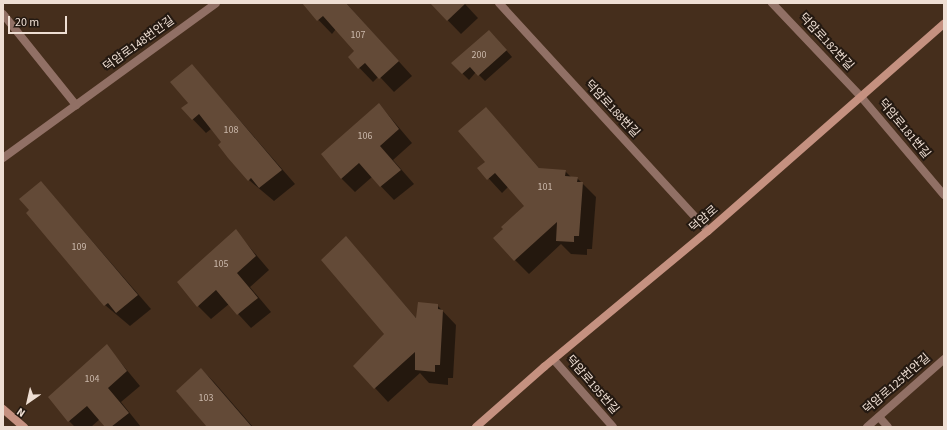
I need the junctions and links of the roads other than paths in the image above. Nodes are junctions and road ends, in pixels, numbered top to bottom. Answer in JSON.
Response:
{"nodes":[{"id":1,"x":216,"y":3,"type":"edge"},
{"id":2,"x":499,"y":3,"type":"edge"},
{"id":3,"x":772,"y":3,"type":"edge"},
{"id":4,"x":3,"y":14,"type":"edge"},
{"id":5,"x":944,"y":24,"type":"edge"},
{"id":6,"x":862,"y":98,"type":"junction"},
{"id":7,"x":76,"y":105,"type":"junction"},
{"id":8,"x":3,"y":158,"type":"edge"},
{"id":9,"x":944,"y":195,"type":"edge"},
{"id":10,"x":708,"y":231,"type":"junction"},
{"id":11,"x":944,"y":359,"type":"edge"},
{"id":12,"x":554,"y":360,"type":"junction"},
{"id":13,"x":3,"y":409,"type":"edge"},
{"id":14,"x":879,"y":417,"type":"junction"},
{"id":15,"x":24,"y":427,"type":"edge"},
{"id":16,"x":476,"y":427,"type":"edge"},
{"id":17,"x":612,"y":427,"type":"edge"},
{"id":18,"x":867,"y":427,"type":"edge"},
{"id":19,"x":888,"y":427,"type":"edge"}],
"edges":[{"from":1,"to":7,"type":"street","name":"덕암로148번안길"},
{"from":2,"to":10,"type":"street","name":"덕암로188번길"},
{"from":3,"to":6,"type":"street","name":"덕암로182번길"},
{"from":4,"to":7,"type":"street"},
{"from":5,"to":6,"type":"street","name":"덕암로"},
{"from":6,"to":9,"type":"street","name":"덕암로181번길"},
{"from":6,"to":10,"type":"street","name":"덕암로"},
{"from":7,"to":8,"type":"street","name":"덕암로148번안길"},
{"from":10,"to":12,"type":"street","name":"덕암로"},
{"from":11,"to":14,"type":"street","name":"덕암로125번안길"},
{"from":12,"to":16,"type":"street","name":"덕암로"},
{"from":12,"to":17,"type":"street","name":"덕암로195번길"},
{"from":13,"to":15,"type":"street"},
{"from":14,"to":18,"type":"street","name":"덕암로125번안길"},
{"from":14,"to":19,"type":"street"}]}
